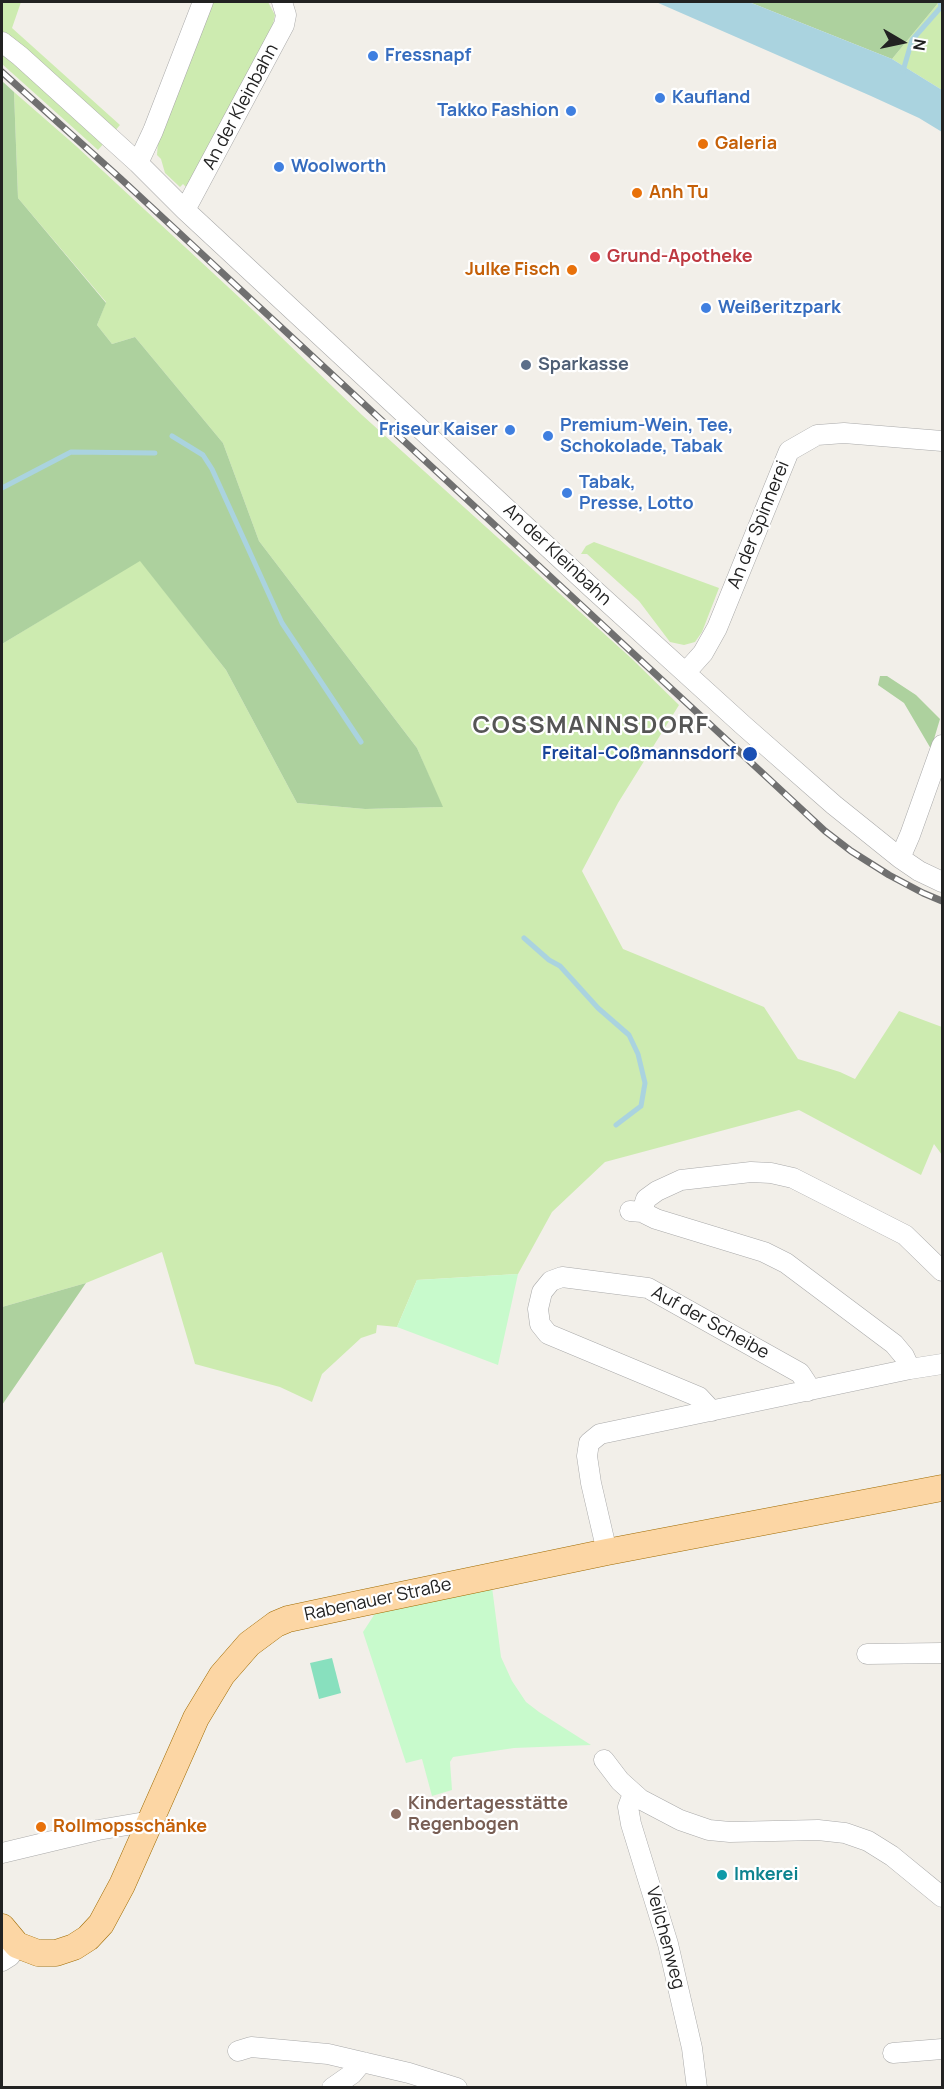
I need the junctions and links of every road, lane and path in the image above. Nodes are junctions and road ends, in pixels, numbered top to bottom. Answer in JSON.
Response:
{"nodes":[{"id":1,"x":203,"y":2,"type":"edge"},
{"id":2,"x":282,"y":2,"type":"edge"},
{"id":3,"x":2,"y":42,"type":"edge"},
{"id":4,"x":138,"y":163,"type":"junction"},
{"id":5,"x":185,"y":210,"type":"junction"},
{"id":6,"x":942,"y":441,"type":"edge"},
{"id":7,"x":686,"y":672,"type":"junction"},
{"id":8,"x":942,"y":745,"type":"edge"},
{"id":9,"x":900,"y":858,"type":"junction"},
{"id":10,"x":942,"y":882,"type":"edge"},
{"id":11,"x":942,"y":1270,"type":"edge"},
{"id":12,"x":942,"y":1364,"type":"edge"},
{"id":13,"x":910,"y":1369,"type":"junction"},
{"id":14,"x":808,"y":1391,"type":"junction"},
{"id":15,"x":712,"y":1411,"type":"junction"},
{"id":16,"x":942,"y":1488,"type":"edge"},
{"id":17,"x":607,"y":1552,"type":"junction"},
{"id":18,"x":942,"y":1653,"type":"edge"},
{"id":19,"x":867,"y":1654,"type":"dead end"},
{"id":20,"x":604,"y":1760,"type":"dead end"},
{"id":21,"x":640,"y":1799,"type":"junction"},
{"id":22,"x":151,"y":1821,"type":"junction"},
{"id":23,"x":2,"y":1853,"type":"edge"},
{"id":24,"x":942,"y":1897,"type":"edge"},
{"id":25,"x":7,"y":1944,"type":"edge"},
{"id":26,"x":942,"y":2049,"type":"edge"},
{"id":27,"x":238,"y":2051,"type":"dead end"},
{"id":28,"x":893,"y":2053,"type":"dead end"},
{"id":29,"x":362,"y":2062,"type":"junction"},
{"id":30,"x":332,"y":2088,"type":"edge"},
{"id":31,"x":457,"y":2088,"type":"edge"},
{"id":32,"x":697,"y":2088,"type":"edge"}],
"edges":[{"from":1,"to":4,"type":"street"},
{"from":2,"to":5,"type":"street","name":"An der Kleinbahn"},
{"from":3,"to":4,"type":"street","name":"An der Kleinbahn"},
{"from":4,"to":5,"type":"street","name":"An der Kleinbahn"},
{"from":5,"to":7,"type":"street","name":"An der Kleinbahn"},
{"from":6,"to":7,"type":"street","name":"An der Spinnerei"},
{"from":7,"to":9,"type":"street","name":"An der Kleinbahn"},
{"from":8,"to":9,"type":"street"},
{"from":9,"to":10,"type":"street","name":"An der Kleinbahn"},
{"from":11,"to":13,"type":"street"},
{"from":12,"to":13,"type":"street"},
{"from":13,"to":14,"type":"street"},
{"from":14,"to":15,"type":"street"},
{"from":14,"to":15,"type":"street","name":"Auf der Scheibe"},
{"from":15,"to":17,"type":"street"},
{"from":16,"to":17,"type":"main road","name":"Rabenauer Straße"},
{"from":17,"to":22,"type":"main road","name":"Rabenauer Straße"},
{"from":18,"to":19,"type":"street"},
{"from":20,"to":21,"type":"street"},
{"from":21,"to":24,"type":"street"},
{"from":21,"to":32,"type":"street","name":"Veilchenweg"},
{"from":22,"to":23,"type":"street"},
{"from":22,"to":25,"type":"main road","name":"Rabenauer Straße"},
{"from":26,"to":28,"type":"street"},
{"from":27,"to":29,"type":"street"},
{"from":29,"to":30,"type":"street"},
{"from":29,"to":31,"type":"street"}]}
